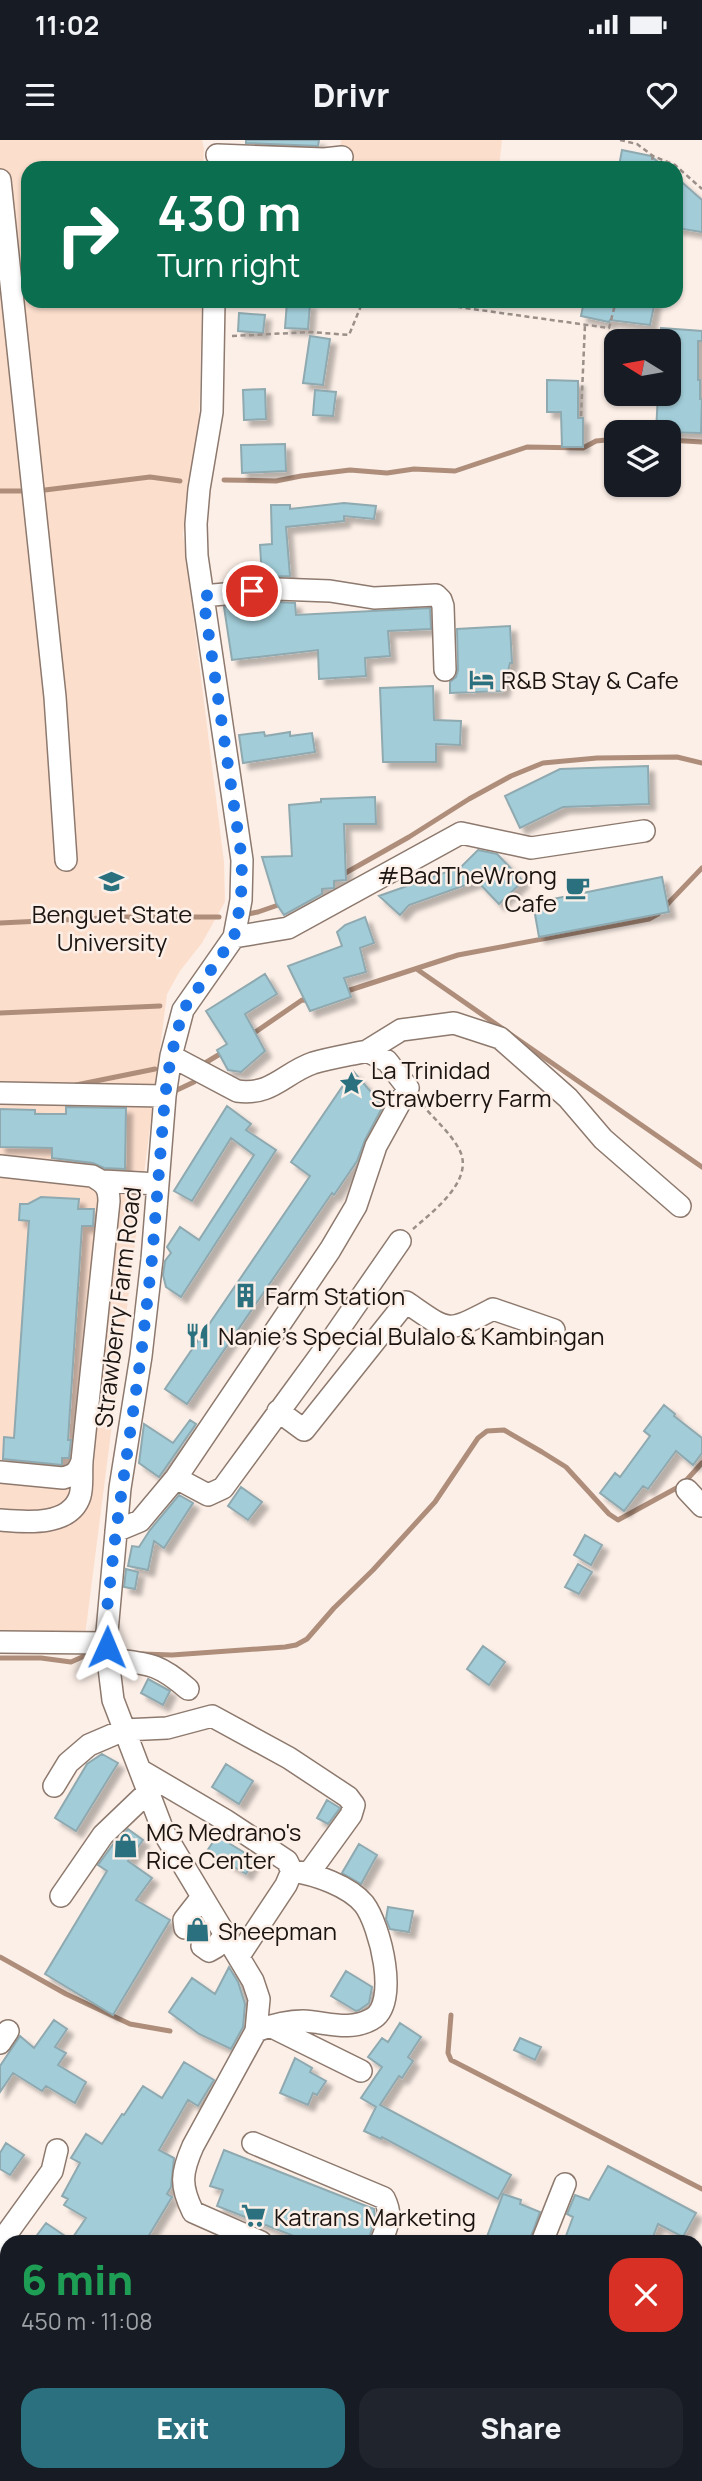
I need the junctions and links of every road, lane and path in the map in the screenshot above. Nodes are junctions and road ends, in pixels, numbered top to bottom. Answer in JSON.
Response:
{"nodes":[{"id":1,"x":620,"y":140,"type":"edge"},
{"id":2,"x":216,"y":154,"type":"edge"},
{"id":3,"x":653,"y":156,"type":"junction"},
{"id":4,"x":342,"y":157,"type":"dead end"},
{"id":5,"x":652,"y":161,"type":"edge"},
{"id":6,"x":665,"y":161,"type":"edge"},
{"id":7,"x":683,"y":172,"type":"edge"},
{"id":8,"x":0,"y":180,"type":"edge"},
{"id":9,"x":702,"y":189,"type":"edge"},
{"id":10,"x":214,"y":308,"type":"edge"},
{"id":11,"x":360,"y":308,"type":"edge"},
{"id":12,"x":467,"y":308,"type":"edge"},
{"id":13,"x":614,"y":308,"type":"edge"},
{"id":14,"x":585,"y":324,"type":"junction"},
{"id":15,"x":214,"y":338,"type":"junction"},
{"id":16,"x":582,"y":416,"type":"dead end"},
{"id":17,"x":203,"y":596,"type":"junction"},
{"id":18,"x":445,"y":670,"type":"dead end"},
{"id":19,"x":644,"y":831,"type":"dead end"},
{"id":20,"x":65,"y":860,"type":"dead end"},
{"id":21,"x":234,"y":937,"type":"junction"},
{"id":22,"x":367,"y":1051,"type":"junction"},
{"id":23,"x":171,"y":1056,"type":"junction"},
{"id":24,"x":408,"y":1088,"type":"junction"},
{"id":25,"x":0,"y":1093,"type":"edge"},
{"id":26,"x":165,"y":1096,"type":"junction"},
{"id":27,"x":0,"y":1166,"type":"edge"},
{"id":28,"x":103,"y":1181,"type":"junction"},
{"id":29,"x":158,"y":1184,"type":"junction"},
{"id":30,"x":680,"y":1206,"type":"dead end"},
{"id":31,"x":400,"y":1241,"type":"joint"},
{"id":32,"x":554,"y":1330,"type":"dead end"},
{"id":33,"x":278,"y":1411,"type":"junction"},
{"id":34,"x":82,"y":1461,"type":"junction"},
{"id":35,"x":0,"y":1472,"type":"edge"},
{"id":36,"x":176,"y":1478,"type":"junction"},
{"id":37,"x":687,"y":1490,"type":"dead end"},
{"id":38,"x":702,"y":1506,"type":"edge"},
{"id":39,"x":0,"y":1520,"type":"edge"},
{"id":40,"x":116,"y":1531,"type":"junction"},
{"id":41,"x":0,"y":1642,"type":"edge"},
{"id":42,"x":107,"y":1651,"type":"junction"},
{"id":43,"x":188,"y":1689,"type":"dead end"},
{"id":44,"x":124,"y":1730,"type":"junction"},
{"id":45,"x":140,"y":1770,"type":"junction"},
{"id":46,"x":54,"y":1786,"type":"dead end"},
{"id":47,"x":149,"y":1791,"type":"junction"},
{"id":48,"x":300,"y":1872,"type":"junction"},
{"id":49,"x":61,"y":1896,"type":"dead end"},
{"id":50,"x":202,"y":1897,"type":"junction"},
{"id":51,"x":186,"y":1928,"type":"dead end"},
{"id":52,"x":225,"y":1934,"type":"junction"},
{"id":53,"x":202,"y":1946,"type":"dead end"},
{"id":54,"x":239,"y":1956,"type":"junction"},
{"id":55,"x":263,"y":2028,"type":"junction"},
{"id":56,"x":361,"y":2071,"type":"dead end"},
{"id":57,"x":253,"y":2143,"type":"dead end"},
{"id":58,"x":57,"y":2150,"type":"dead end"},
{"id":59,"x":565,"y":2184,"type":"dead end"},
{"id":60,"x":6,"y":2235,"type":"edge"},
{"id":61,"x":245,"y":2235,"type":"edge"},
{"id":62,"x":384,"y":2235,"type":"edge"},
{"id":63,"x":545,"y":2235,"type":"edge"}],
"edges":[{"from":1,"to":3,"type":"path"},
{"from":2,"to":4,"type":"street"},
{"from":3,"to":5,"type":"path"},
{"from":3,"to":6,"type":"path"},
{"from":7,"to":9,"type":"path"},
{"from":8,"to":20,"type":"street"},
{"from":10,"to":15,"type":"street","name":"Strawberry Farm Road"},
{"from":11,"to":15,"type":"path"},
{"from":12,"to":14,"type":"path"},
{"from":13,"to":14,"type":"path"},
{"from":14,"to":16,"type":"path"},
{"from":15,"to":17,"type":"street","name":"Strawberry Farm Road"},
{"from":17,"to":18,"type":"street"},
{"from":17,"to":21,"type":"street","name":"Strawberry Farm Road"},
{"from":19,"to":21,"type":"street"},
{"from":21,"to":23,"type":"street","name":"Strawberry Farm Road"},
{"from":22,"to":23,"type":"street"},
{"from":22,"to":24,"type":"street"},
{"from":22,"to":30,"type":"street"},
{"from":23,"to":26,"type":"street","name":"Strawberry Farm Road"},
{"from":24,"to":31,"type":"path"},
{"from":24,"to":36,"type":"street"},
{"from":25,"to":26,"type":"street"},
{"from":26,"to":29,"type":"street","name":"Strawberry Farm Road"},
{"from":27,"to":28,"type":"street"},
{"from":28,"to":29,"type":"street"},
{"from":28,"to":34,"type":"street"},
{"from":29,"to":40,"type":"street","name":"Strawberry Farm Road"},
{"from":31,"to":33,"type":"street"},
{"from":32,"to":33,"type":"street"},
{"from":33,"to":36,"type":"street"},
{"from":34,"to":35,"type":"street"},
{"from":34,"to":39,"type":"street"},
{"from":36,"to":40,"type":"street"},
{"from":37,"to":38,"type":"street"},
{"from":40,"to":42,"type":"street","name":"Strawberry Farm Road"},
{"from":41,"to":42,"type":"street"},
{"from":42,"to":43,"type":"street"},
{"from":42,"to":44,"type":"street","name":"Strawberry Farm Road"},
{"from":44,"to":45,"type":"street","name":"Strawberry Farm Road"},
{"from":44,"to":46,"type":"street"},
{"from":44,"to":48,"type":"street"},
{"from":45,"to":47,"type":"street","name":"Strawberry Farm Road"},
{"from":45,"to":48,"type":"street"},
{"from":47,"to":49,"type":"street"},
{"from":47,"to":50,"type":"street","name":"Strawberry Farm Road"},
{"from":48,"to":54,"type":"street"},
{"from":48,"to":55,"type":"street"},
{"from":50,"to":51,"type":"street"},
{"from":50,"to":52,"type":"street","name":"Strawberry Farm Road"},
{"from":52,"to":53,"type":"street"},
{"from":52,"to":54,"type":"street","name":"Strawberry Farm Road"},
{"from":54,"to":55,"type":"street","name":"Strawberry Farm Road"},
{"from":55,"to":56,"type":"street"},
{"from":55,"to":61,"type":"street","name":"Strawberry Farm Road"},
{"from":57,"to":62,"type":"street"},
{"from":58,"to":60,"type":"street"},
{"from":59,"to":63,"type":"street"}]}
